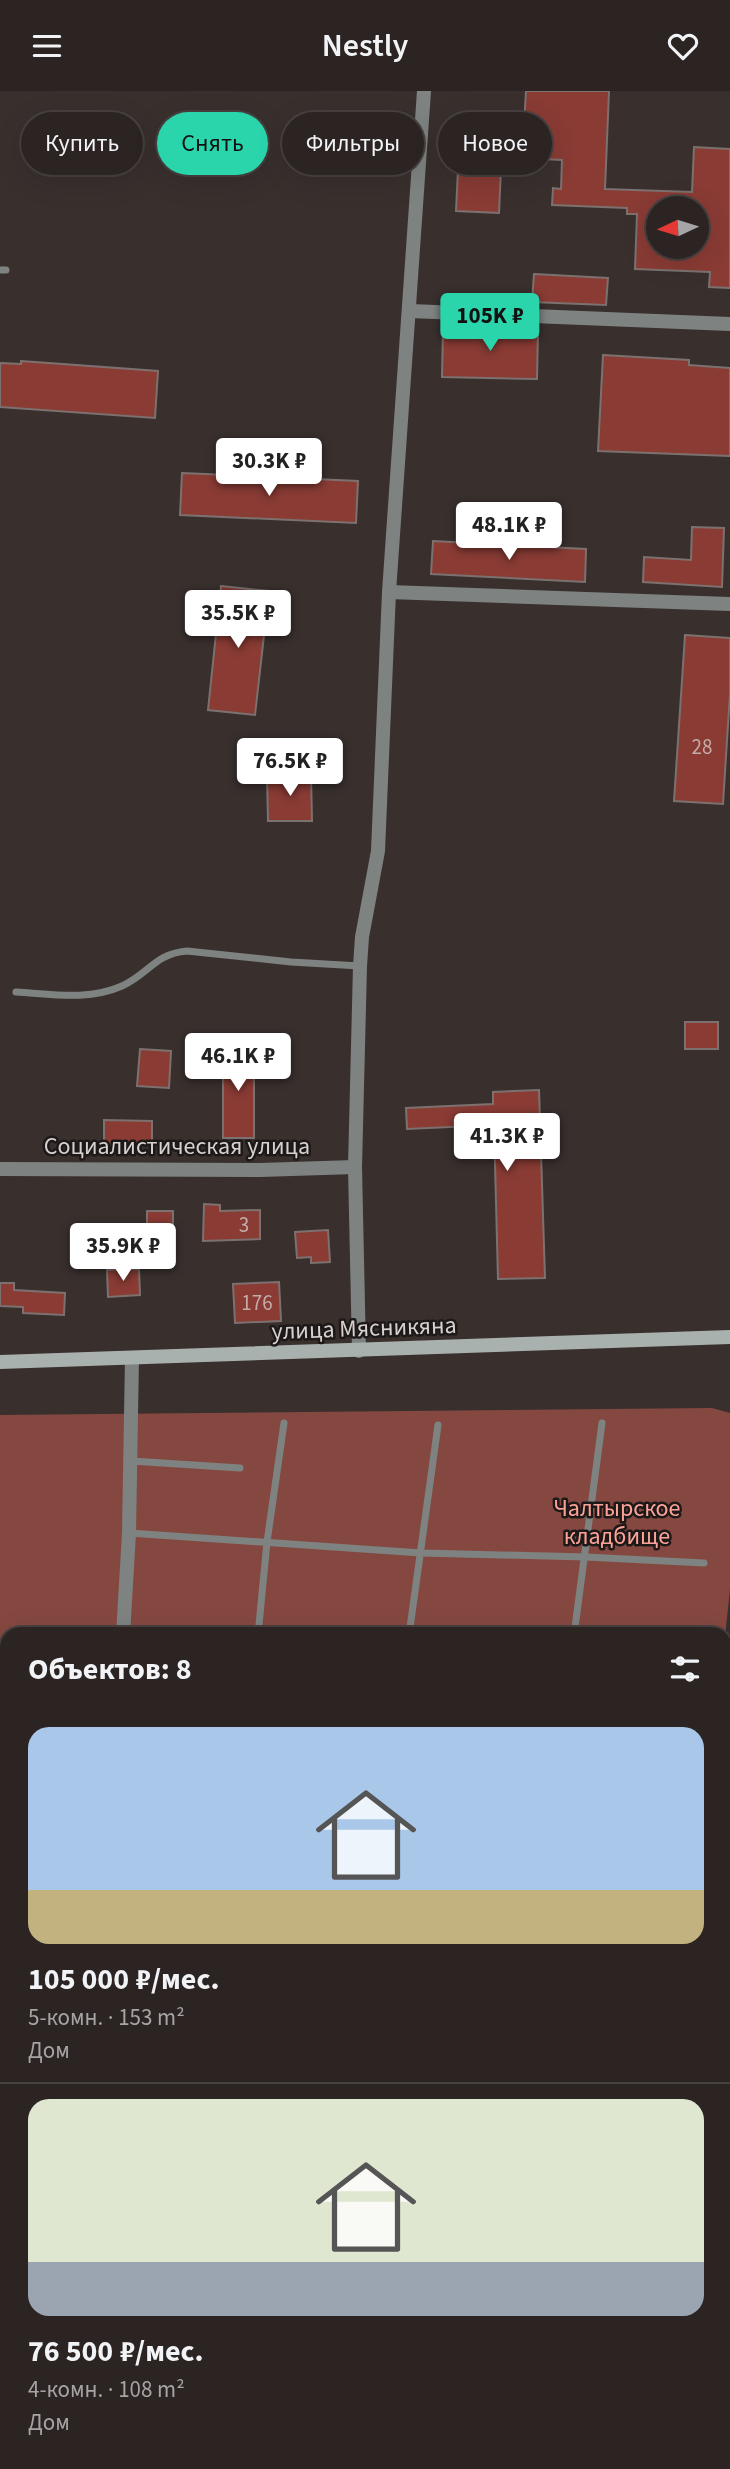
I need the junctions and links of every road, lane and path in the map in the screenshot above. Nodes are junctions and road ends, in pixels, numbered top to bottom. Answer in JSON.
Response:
{"nodes":[{"id":1,"x":424,"y":91,"type":"edge"},
{"id":2,"x":410,"y":311,"type":"junction"},
{"id":3,"x":730,"y":324,"type":"edge"},
{"id":4,"x":390,"y":592,"type":"junction"},
{"id":5,"x":730,"y":604,"type":"edge"},
{"id":6,"x":360,"y":966,"type":"junction"},
{"id":7,"x":16,"y":992,"type":"dead end"},
{"id":8,"x":355,"y":1167,"type":"junction"},
{"id":9,"x":0,"y":1169,"type":"edge"},
{"id":10,"x":730,"y":1337,"type":"edge"},
{"id":11,"x":359,"y":1351,"type":"junction"},
{"id":12,"x":132,"y":1358,"type":"junction"},
{"id":13,"x":0,"y":1362,"type":"edge"},
{"id":14,"x":284,"y":1423,"type":"dead end"},
{"id":15,"x":602,"y":1423,"type":"dead end"},
{"id":16,"x":438,"y":1425,"type":"dead end"},
{"id":17,"x":131,"y":1461,"type":"junction"},
{"id":18,"x":240,"y":1468,"type":"dead end"},
{"id":19,"x":129,"y":1533,"type":"junction"},
{"id":20,"x":267,"y":1542,"type":"junction"},
{"id":21,"x":421,"y":1553,"type":"junction"},
{"id":22,"x":586,"y":1557,"type":"junction"},
{"id":23,"x":704,"y":1563,"type":"dead end"},
{"id":24,"x":123,"y":1627,"type":"edge"},
{"id":25,"x":259,"y":1627,"type":"edge"},
{"id":26,"x":410,"y":1627,"type":"edge"},
{"id":27,"x":576,"y":1627,"type":"edge"}],
"edges":[{"from":1,"to":2,"type":"street"},
{"from":2,"to":3,"type":"street"},
{"from":2,"to":4,"type":"street"},
{"from":4,"to":5,"type":"street"},
{"from":4,"to":6,"type":"street"},
{"from":6,"to":7,"type":"lane"},
{"from":6,"to":8,"type":"street"},
{"from":8,"to":9,"type":"street","name":"Социалистическая улица"},
{"from":8,"to":11,"type":"street"},
{"from":10,"to":11,"type":"street","name":"улица Мясникяна"},
{"from":11,"to":12,"type":"street","name":"улица Мясникяна"},
{"from":12,"to":13,"type":"street","name":"улица Мясникяна"},
{"from":12,"to":17,"type":"street"},
{"from":14,"to":20,"type":"lane"},
{"from":15,"to":22,"type":"lane"},
{"from":16,"to":21,"type":"lane"},
{"from":17,"to":18,"type":"lane"},
{"from":17,"to":19,"type":"street"},
{"from":19,"to":20,"type":"lane"},
{"from":19,"to":24,"type":"street"},
{"from":20,"to":21,"type":"lane"},
{"from":20,"to":25,"type":"lane"},
{"from":21,"to":22,"type":"lane"},
{"from":21,"to":26,"type":"lane"},
{"from":22,"to":23,"type":"lane"},
{"from":22,"to":27,"type":"lane"}]}
